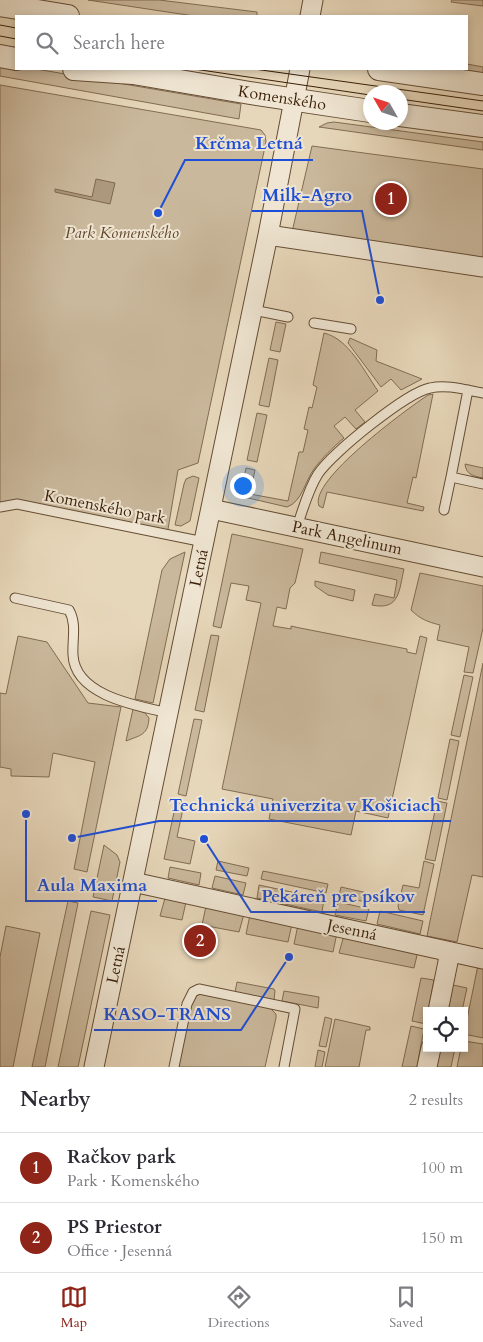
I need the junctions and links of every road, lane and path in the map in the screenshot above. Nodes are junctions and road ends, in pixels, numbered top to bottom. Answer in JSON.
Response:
{"nodes":[{"id":1,"x":312,"y":0,"type":"edge"},
{"id":2,"x":0,"y":5,"type":"edge"},
{"id":3,"x":62,"y":15,"type":"edge"},
{"id":4,"x":310,"y":15,"type":"edge"},
{"id":5,"x":0,"y":56,"type":"edge"},
{"id":6,"x":15,"y":59,"type":"edge"},
{"id":7,"x":89,"y":70,"type":"edge"},
{"id":8,"x":300,"y":70,"type":"edge"},
{"id":9,"x":386,"y":70,"type":"edge"},
{"id":10,"x":483,"y":84,"type":"edge"},
{"id":11,"x":294,"y":100,"type":"junction"},
{"id":12,"x":363,"y":110,"type":"edge"},
{"id":13,"x":408,"y":116,"type":"edge"},
{"id":14,"x":483,"y":126,"type":"edge"},
{"id":15,"x":268,"y":236,"type":"junction"},
{"id":16,"x":483,"y":267,"type":"edge"},
{"id":17,"x":253,"y":310,"type":"junction"},
{"id":18,"x":288,"y":317,"type":"dead end"},
{"id":19,"x":314,"y":323,"type":"dead end"},
{"id":20,"x":351,"y":329,"type":"dead end"},
{"id":21,"x":468,"y":390,"type":"junction"},
{"id":22,"x":483,"y":393,"type":"edge"},
{"id":23,"x":450,"y":477,"type":"junction"},
{"id":24,"x":483,"y":484,"type":"edge"},
{"id":25,"x":0,"y":507,"type":"edge"},
{"id":26,"x":211,"y":509,"type":"junction"},
{"id":27,"x":444,"y":510,"type":"dead end"},
{"id":28,"x":297,"y":527,"type":"junction"},
{"id":29,"x":204,"y":542,"type":"junction"},
{"id":30,"x":483,"y":567,"type":"edge"},
{"id":31,"x":14,"y":598,"type":"dead end"},
{"id":32,"x":169,"y":713,"type":"junction"},
{"id":33,"x":133,"y":882,"type":"junction"},
{"id":34,"x":450,"y":952,"type":"junction"},
{"id":35,"x":483,"y":959,"type":"edge"},
{"id":36,"x":439,"y":1007,"type":"edge"},
{"id":37,"x":429,"y":1052,"type":"edge"},
{"id":38,"x":94,"y":1067,"type":"edge"},
{"id":39,"x":174,"y":1067,"type":"edge"},
{"id":40,"x":284,"y":1067,"type":"edge"},
{"id":41,"x":427,"y":1067,"type":"edge"}],
"edges":[{"from":1,"to":4,"type":"street"},
{"from":2,"to":3,"type":"street"},
{"from":5,"to":6,"type":"street"},
{"from":7,"to":11,"type":"street","name":"Komenského"},
{"from":8,"to":11,"type":"street","name":"Letná"},
{"from":9,"to":10,"type":"street"},
{"from":11,"to":12,"type":"street","name":"Komenského"},
{"from":11,"to":15,"type":"street","name":"Letná"},
{"from":13,"to":14,"type":"street"},
{"from":15,"to":16,"type":"street"},
{"from":15,"to":17,"type":"street","name":"Letná"},
{"from":17,"to":18,"type":"lane"},
{"from":17,"to":26,"type":"street","name":"Letná"},
{"from":19,"to":20,"type":"lane"},
{"from":21,"to":22,"type":"lane"},
{"from":21,"to":23,"type":"lane"},
{"from":21,"to":28,"type":"lane"},
{"from":23,"to":24,"type":"lane"},
{"from":23,"to":27,"type":"lane"},
{"from":25,"to":29,"type":"lane","name":"Komenského park"},
{"from":26,"to":28,"type":"street","name":"Park Angelinum"},
{"from":26,"to":29,"type":"street","name":"Letná"},
{"from":28,"to":30,"type":"street","name":"Park Angelinum"},
{"from":29,"to":32,"type":"street","name":"Letná"},
{"from":31,"to":32,"type":"lane"},
{"from":32,"to":33,"type":"street","name":"Letná"},
{"from":33,"to":34,"type":"street","name":"Jesenná"},
{"from":33,"to":38,"type":"street","name":"Letná"},
{"from":34,"to":35,"type":"street","name":"Jesenná"},
{"from":34,"to":36,"type":"street"},
{"from":37,"to":41,"type":"street"},
{"from":39,"to":40,"type":"lane"}]}
